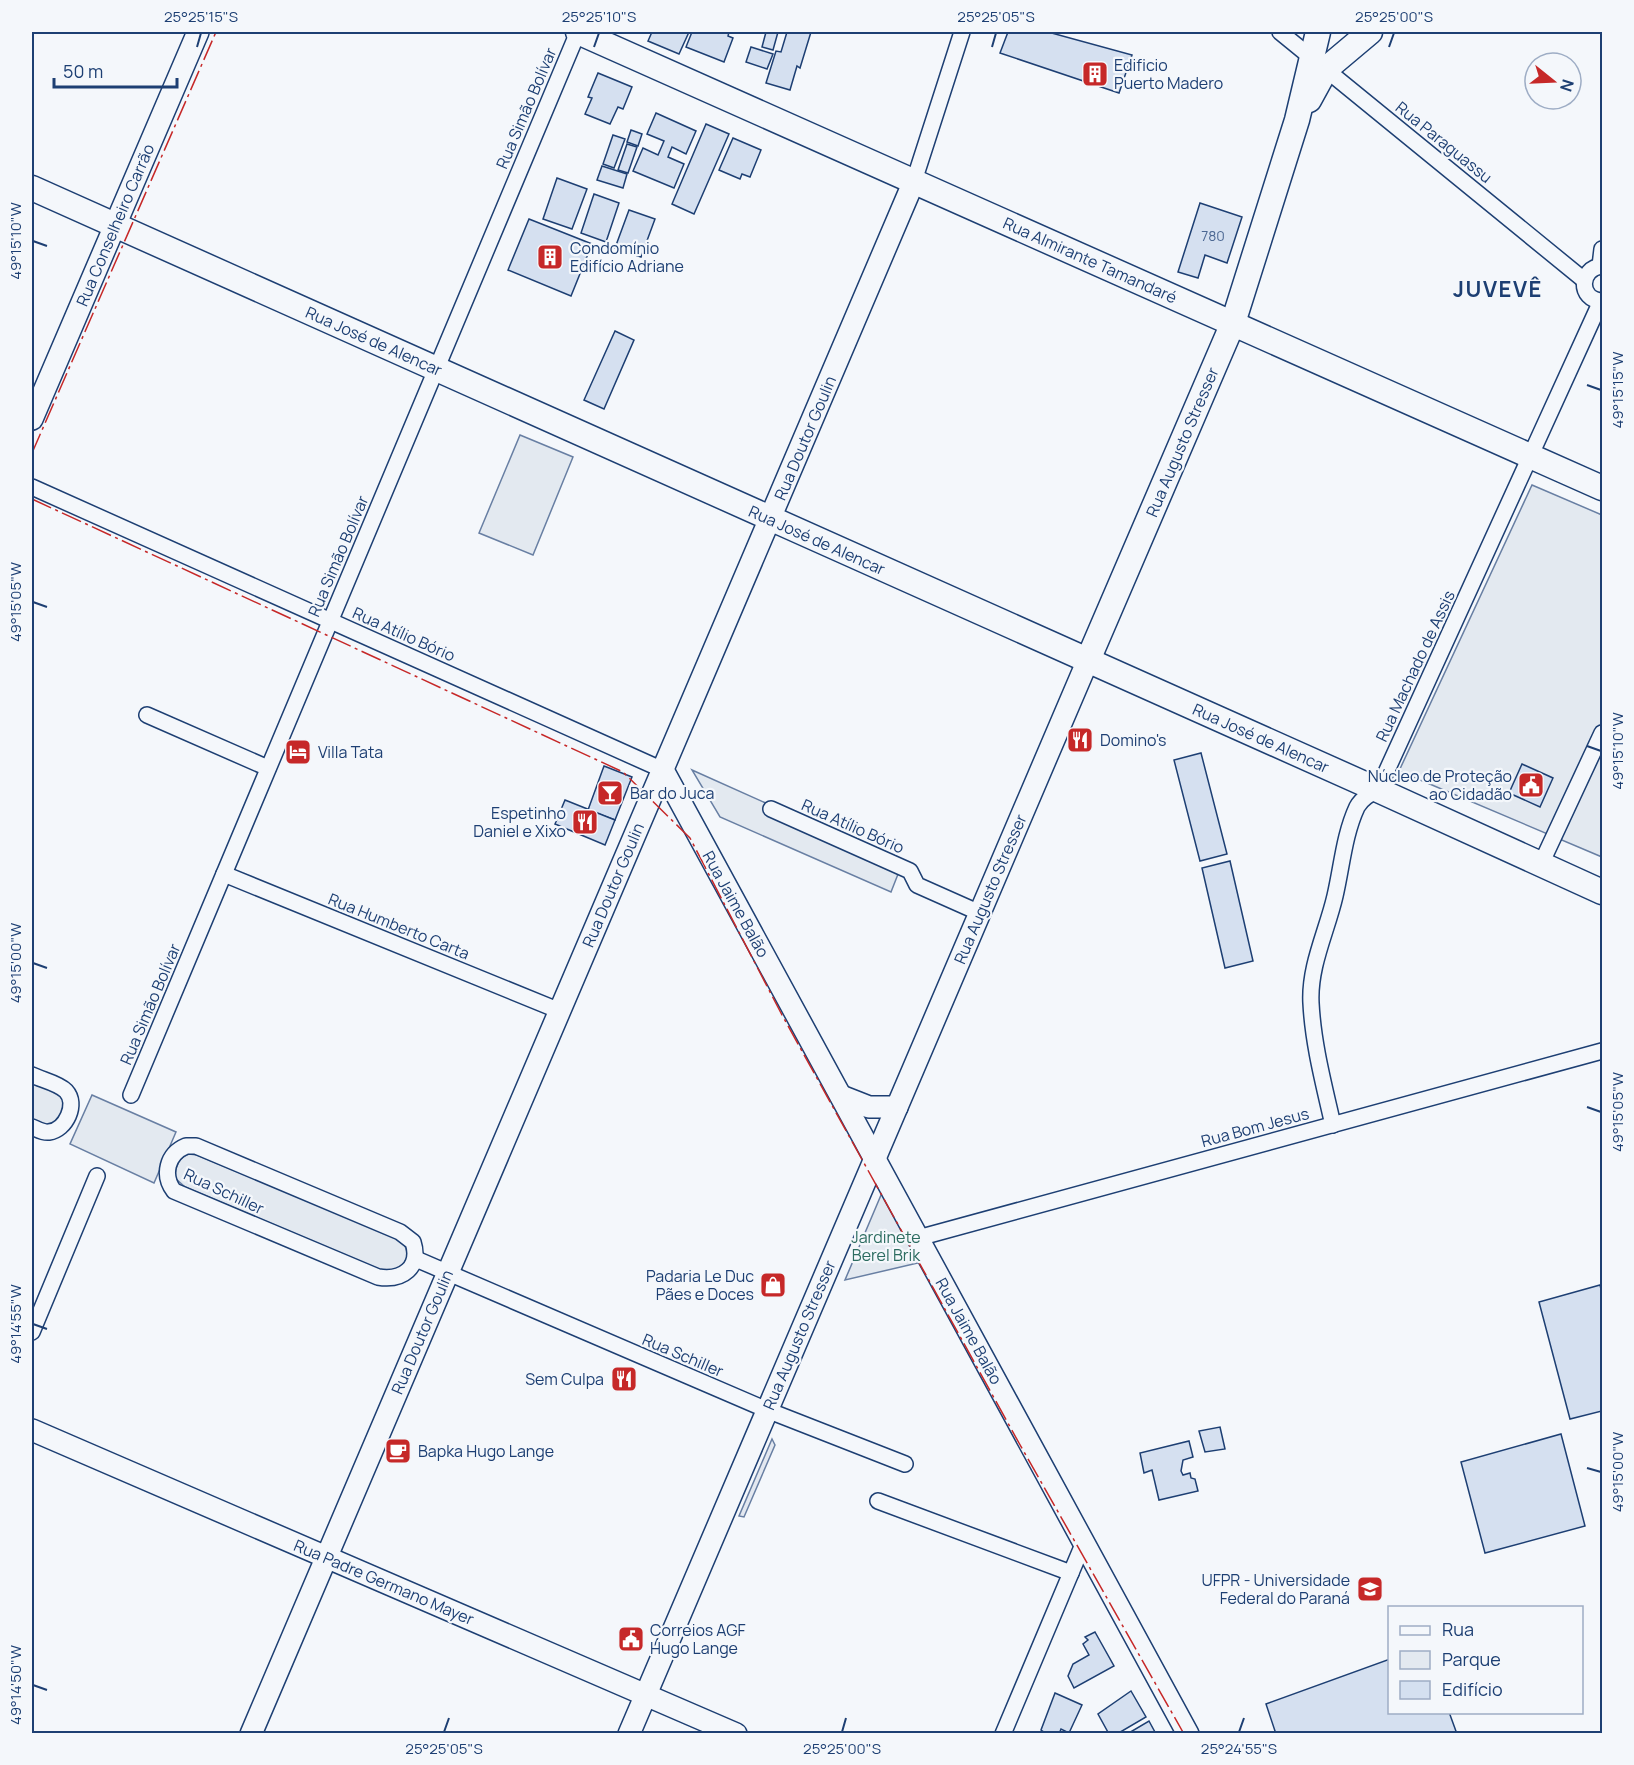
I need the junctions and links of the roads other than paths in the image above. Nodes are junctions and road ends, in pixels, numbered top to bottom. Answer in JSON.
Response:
{"nodes":[{"id":1,"x":198,"y":32,"type":"edge"},
{"id":2,"x":578,"y":32,"type":"edge"},
{"id":3,"x":962,"y":32,"type":"edge"},
{"id":4,"x":1280,"y":32,"type":"edge"},
{"id":5,"x":1318,"y":32,"type":"edge"},
{"id":6,"x":1355,"y":32,"type":"edge"},
{"id":7,"x":1370,"y":32,"type":"edge"},
{"id":8,"x":1319,"y":63,"type":"junction"},
{"id":9,"x":914,"y":182,"type":"junction"},
{"id":10,"x":32,"y":188,"type":"edge"},
{"id":11,"x":114,"y":225,"type":"junction"},
{"id":12,"x":1602,"y":249,"type":"edge"},
{"id":13,"x":1601,"y":266,"type":"edge"},
{"id":14,"x":1584,"y":280,"type":"junction"},
{"id":15,"x":1602,"y":301,"type":"edge"},
{"id":16,"x":1233,"y":323,"type":"junction"},
{"id":17,"x":436,"y":369,"type":"junction"},
{"id":18,"x":32,"y":419,"type":"edge"},
{"id":19,"x":1531,"y":456,"type":"junction"},
{"id":20,"x":32,"y":487,"type":"edge"},
{"id":21,"x":1602,"y":488,"type":"edge"},
{"id":22,"x":770,"y":519,"type":"junction"},
{"id":23,"x":330,"y":621,"type":"junction"},
{"id":24,"x":1088,"y":660,"type":"junction"},
{"id":25,"x":147,"y":715,"type":"dead end"},
{"id":26,"x":1602,"y":733,"type":"edge"},
{"id":27,"x":268,"y":768,"type":"junction"},
{"id":28,"x":663,"y":770,"type":"junction"},
{"id":29,"x":1378,"y":790,"type":"junction"},
{"id":30,"x":771,"y":809,"type":"dead end"},
{"id":31,"x":1541,"y":864,"type":"junction"},
{"id":32,"x":224,"y":874,"type":"junction"},
{"id":33,"x":1602,"y":892,"type":"edge"},
{"id":34,"x":980,"y":913,"type":"junction"},
{"id":35,"x":560,"y":1011,"type":"junction"},
{"id":36,"x":1602,"y":1051,"type":"edge"},
{"id":37,"x":32,"y":1075,"type":"edge"},
{"id":38,"x":131,"y":1095,"type":"dead end"},
{"id":39,"x":841,"y":1096,"type":"junction"},
{"id":40,"x":897,"y":1107,"type":"junction"},
{"id":41,"x":1333,"y":1125,"type":"junction"},
{"id":42,"x":32,"y":1127,"type":"edge"},
{"id":43,"x":875,"y":1159,"type":"junction"},
{"id":44,"x":97,"y":1176,"type":"dead end"},
{"id":45,"x":918,"y":1238,"type":"junction"},
{"id":46,"x":416,"y":1259,"type":"junction"},
{"id":47,"x":448,"y":1273,"type":"junction"},
{"id":48,"x":32,"y":1332,"type":"edge"},
{"id":49,"x":767,"y":1410,"type":"junction"},
{"id":50,"x":32,"y":1430,"type":"edge"},
{"id":51,"x":905,"y":1464,"type":"dead end"},
{"id":52,"x":878,"y":1501,"type":"dead end"},
{"id":53,"x":1084,"y":1542,"type":"junction"},
{"id":54,"x":326,"y":1557,"type":"junction"},
{"id":55,"x":1071,"y":1573,"type":"junction"},
{"id":56,"x":645,"y":1695,"type":"junction"},
{"id":57,"x":250,"y":1734,"type":"edge"},
{"id":58,"x":629,"y":1734,"type":"edge"},
{"id":59,"x":736,"y":1734,"type":"edge"},
{"id":60,"x":1003,"y":1734,"type":"edge"},
{"id":61,"x":1188,"y":1734,"type":"edge"}],
"edges":[{"from":1,"to":11,"type":"street","name":"Rua Conselheiro Carrão"},
{"from":2,"to":9,"type":"main road","name":"Rua Almirante Tamandaré"},
{"from":2,"to":17,"type":"street","name":"Rua Simão Bolívar"},
{"from":3,"to":9,"type":"street","name":"Rua Doutor Goulin"},
{"from":4,"to":8,"type":"street","name":"Rua Paraguassu"},
{"from":5,"to":8,"type":"main road"},
{"from":6,"to":7,"type":"main road"},
{"from":7,"to":8,"type":"main road"},
{"from":8,"to":14,"type":"street","name":"Rua Paraguassu"},
{"from":8,"to":16,"type":"main road","name":"Rua Augusto Stresser"},
{"from":9,"to":16,"type":"main road","name":"Rua Almirante Tamandaré"},
{"from":9,"to":22,"type":"street","name":"Rua Doutor Goulin"},
{"from":10,"to":11,"type":"main road","name":"Rua José de Alencar"},
{"from":11,"to":17,"type":"main road","name":"Rua José de Alencar"},
{"from":11,"to":18,"type":"street","name":"Rua Conselheiro Carrão"},
{"from":12,"to":13,"type":"street"},
{"from":13,"to":14,"type":"street"},
{"from":14,"to":15,"type":"street","name":"Rua Paraguassu"},
{"from":15,"to":19,"type":"street","name":"Rua Machado de Assis"},
{"from":16,"to":19,"type":"main road","name":"Rua Almirante Tamandaré"},
{"from":16,"to":24,"type":"main road","name":"Rua Augusto Stresser"},
{"from":17,"to":22,"type":"main road","name":"Rua José de Alencar"},
{"from":17,"to":23,"type":"street","name":"Rua Simão Bolívar"},
{"from":19,"to":21,"type":"main road","name":"Rua Almirante Tamandaré"},
{"from":19,"to":29,"type":"street","name":"Rua Machado de Assis"},
{"from":20,"to":23,"type":"street","name":"Rua Atílio Bório"},
{"from":22,"to":24,"type":"main road","name":"Rua José de Alencar"},
{"from":22,"to":28,"type":"street","name":"Rua Doutor Goulin"},
{"from":23,"to":27,"type":"street","name":"Rua Simão Bolívar"},
{"from":23,"to":28,"type":"street","name":"Rua Atílio Bório"},
{"from":24,"to":29,"type":"main road","name":"Rua José de Alencar"},
{"from":24,"to":34,"type":"street","name":"Rua Augusto Stresser"},
{"from":25,"to":27,"type":"street"},
{"from":26,"to":31,"type":"street"},
{"from":27,"to":32,"type":"street","name":"Rua Simão Bolívar"},
{"from":28,"to":35,"type":"street","name":"Rua Doutor Goulin"},
{"from":28,"to":39,"type":"street","name":"Rua Jaime Balão"},
{"from":29,"to":31,"type":"main road","name":"Rua José de Alencar"},
{"from":29,"to":41,"type":"street","name":"Rua Machado de Assis"},
{"from":30,"to":34,"type":"street","name":"Rua Atílio Bório"},
{"from":31,"to":33,"type":"main road","name":"Rua José de Alencar"},
{"from":32,"to":35,"type":"street","name":"Rua Humberto Carta"},
{"from":32,"to":38,"type":"street","name":"Rua Simão Bolívar"},
{"from":34,"to":40,"type":"street","name":"Rua Augusto Stresser"},
{"from":35,"to":47,"type":"street","name":"Rua Doutor Goulin"},
{"from":36,"to":41,"type":"street","name":"Rua Bom Jesus"},
{"from":37,"to":42,"type":"street"},
{"from":39,"to":40,"type":"street"},
{"from":39,"to":43,"type":"street","name":"Rua Jaime Balão"},
{"from":40,"to":43,"type":"street","name":"Rua Augusto Stresser"},
{"from":41,"to":45,"type":"street","name":"Rua Bom Jesus"},
{"from":43,"to":45,"type":"street","name":"Rua Jaime Balão"},
{"from":43,"to":49,"type":"street","name":"Rua Augusto Stresser"},
{"from":44,"to":48,"type":"street"},
{"from":45,"to":53,"type":"street","name":"Rua Jaime Balão"},
{"from":46,"to":46,"type":"street","name":"Rua Schiller"},
{"from":46,"to":47,"type":"street","name":"Rua Schiller"},
{"from":47,"to":49,"type":"street","name":"Rua Schiller"},
{"from":47,"to":54,"type":"street","name":"Rua Doutor Goulin"},
{"from":49,"to":51,"type":"street","name":"Rua Schiller"},
{"from":49,"to":56,"type":"street","name":"Rua Augusto Stresser"},
{"from":50,"to":54,"type":"street","name":"Rua Padre Germano Mayer"},
{"from":52,"to":55,"type":"street"},
{"from":53,"to":55,"type":"street"},
{"from":53,"to":61,"type":"street","name":"Rua Jaime Balão"},
{"from":54,"to":56,"type":"street","name":"Rua Padre Germano Mayer"},
{"from":54,"to":57,"type":"street","name":"Rua Doutor Goulin"},
{"from":55,"to":60,"type":"street"},
{"from":56,"to":58,"type":"street","name":"Rua Augusto Stresser"},
{"from":56,"to":59,"type":"street","name":"Rua Padre Germano Mayer"}]}
